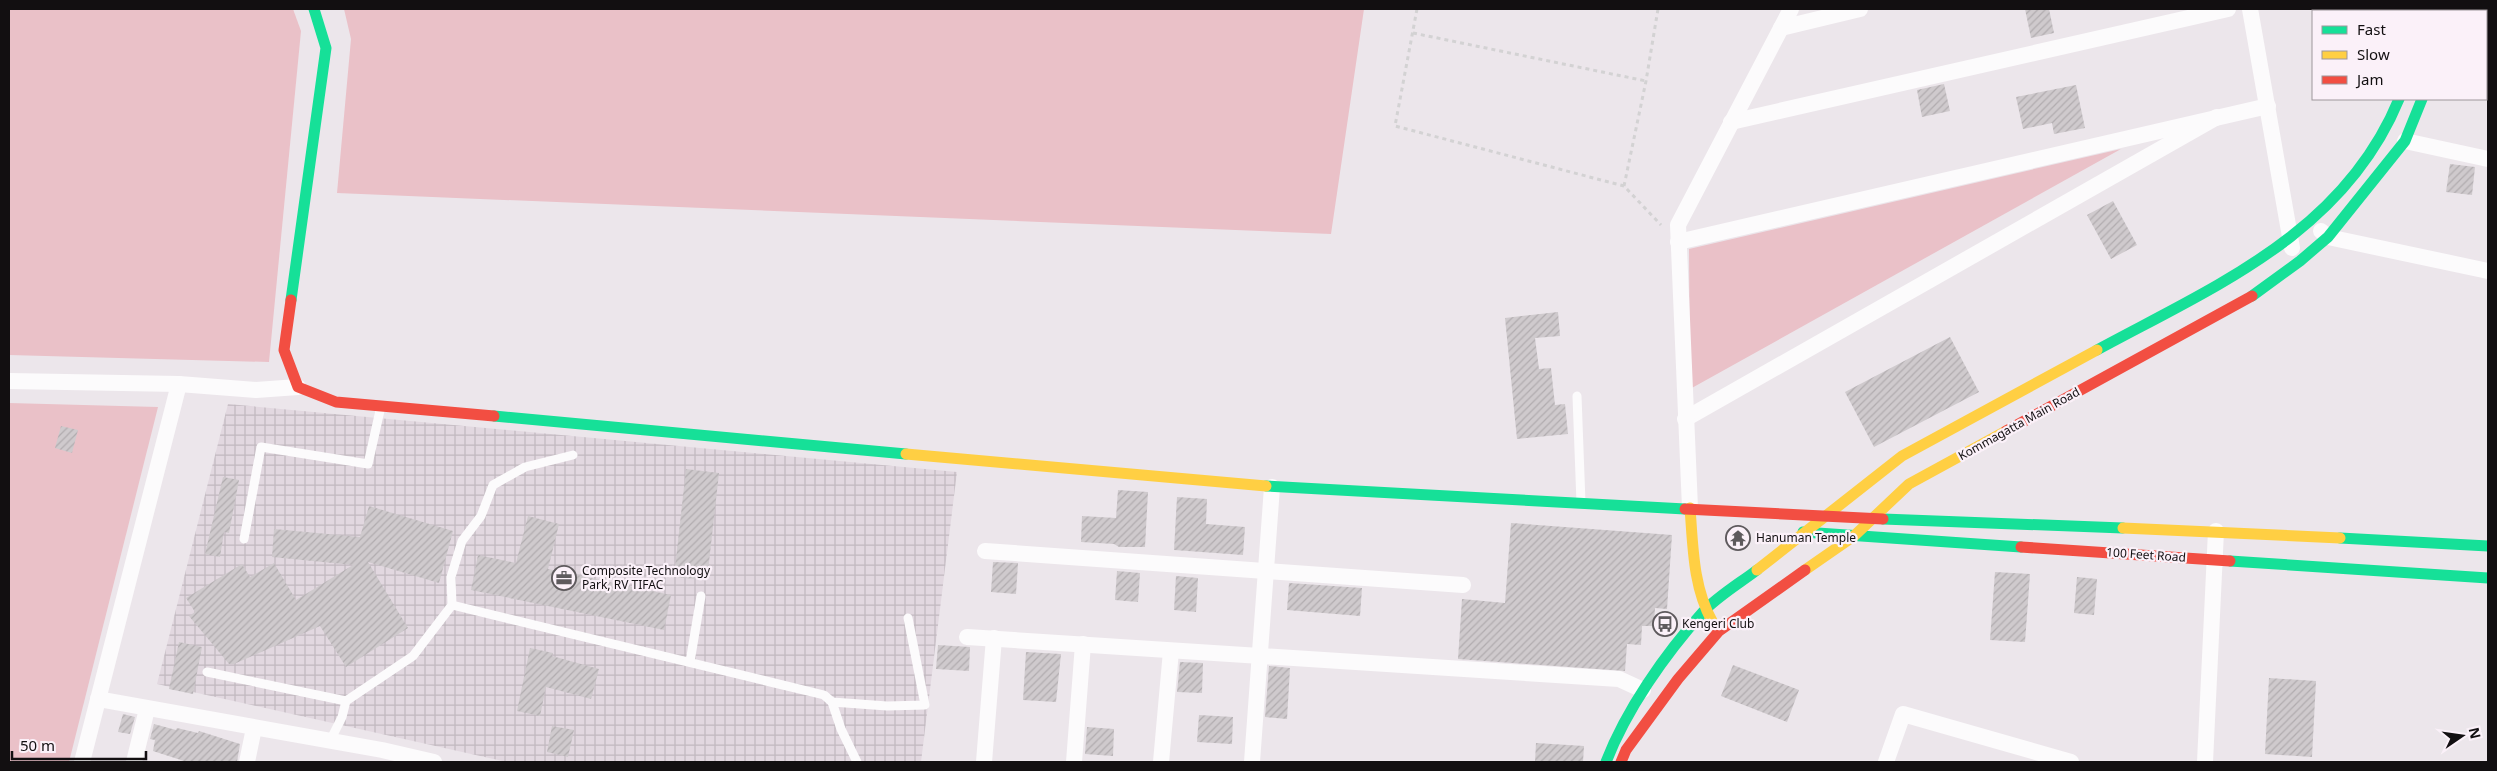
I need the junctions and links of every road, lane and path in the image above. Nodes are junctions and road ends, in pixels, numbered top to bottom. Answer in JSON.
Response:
{"nodes":[{"id":1,"x":314,"y":9,"type":"edge"},
{"id":2,"x":1417,"y":9,"type":"edge"},
{"id":3,"x":1658,"y":9,"type":"edge"},
{"id":4,"x":1791,"y":9,"type":"edge"},
{"id":5,"x":1860,"y":9,"type":"edge"},
{"id":6,"x":2228,"y":9,"type":"edge"},
{"id":7,"x":2250,"y":9,"type":"edge"},
{"id":8,"x":1781,"y":28,"type":"junction"},
{"id":9,"x":1413,"y":33,"type":"junction"},
{"id":10,"x":1646,"y":81,"type":"junction"},
{"id":11,"x":2399,"y":100,"type":"edge"},
{"id":12,"x":2422,"y":100,"type":"edge"},
{"id":13,"x":2268,"y":106,"type":"junction"},
{"id":14,"x":2217,"y":117,"type":"junction"},
{"id":15,"x":1732,"y":122,"type":"junction"},
{"id":16,"x":2405,"y":141,"type":"junction"},
{"id":17,"x":2488,"y":159,"type":"edge"},
{"id":18,"x":1624,"y":186,"type":"junction"},
{"id":19,"x":2311,"y":222,"type":"junction"},
{"id":20,"x":2328,"y":237,"type":"junction"},
{"id":21,"x":2289,"y":240,"type":"junction"},
{"id":22,"x":1678,"y":242,"type":"junction"},
{"id":23,"x":2297,"y":263,"type":"junction"},
{"id":24,"x":2488,"y":270,"type":"edge"},
{"id":25,"x":9,"y":380,"type":"edge"},
{"id":26,"x":179,"y":384,"type":"junction"},
{"id":27,"x":298,"y":387,"type":"junction"},
{"id":28,"x":1577,"y":396,"type":"dead end"},
{"id":29,"x":381,"y":406,"type":"junction"},
{"id":30,"x":1685,"y":420,"type":"junction"},
{"id":31,"x":573,"y":455,"type":"dead end"},
{"id":32,"x":1272,"y":487,"type":"junction"},
{"id":33,"x":1581,"y":504,"type":"junction"},
{"id":34,"x":1690,"y":508,"type":"junction"},
{"id":35,"x":1824,"y":517,"type":"junction"},
{"id":36,"x":1873,"y":518,"type":"junction"},
{"id":37,"x":2216,"y":531,"type":"junction"},
{"id":38,"x":1803,"y":532,"type":"junction"},
{"id":39,"x":1854,"y":536,"type":"junction"},
{"id":40,"x":244,"y":538,"type":"dead end"},
{"id":41,"x":2488,"y":546,"type":"edge"},
{"id":42,"x":985,"y":552,"type":"dead end"},
{"id":43,"x":2216,"y":560,"type":"junction"},
{"id":44,"x":1265,"y":570,"type":"junction"},
{"id":45,"x":2488,"y":578,"type":"edge"},
{"id":46,"x":1463,"y":585,"type":"dead end"},
{"id":47,"x":701,"y":596,"type":"dead end"},
{"id":48,"x":452,"y":605,"type":"junction"},
{"id":49,"x":1704,"y":611,"type":"junction"},
{"id":50,"x":908,"y":618,"type":"dead end"},
{"id":51,"x":1719,"y":631,"type":"junction"},
{"id":52,"x":967,"y":637,"type":"dead end"},
{"id":53,"x":994,"y":638,"type":"junction"},
{"id":54,"x":1083,"y":644,"type":"junction"},
{"id":55,"x":1171,"y":651,"type":"junction"},
{"id":56,"x":1258,"y":657,"type":"junction"},
{"id":57,"x":690,"y":662,"type":"junction"},
{"id":58,"x":207,"y":672,"type":"dead end"},
{"id":59,"x":1643,"y":690,"type":"junction"},
{"id":60,"x":98,"y":699,"type":"junction"},
{"id":61,"x":346,"y":701,"type":"junction"},
{"id":62,"x":832,"y":702,"type":"junction"},
{"id":63,"x":147,"y":709,"type":"junction"},
{"id":64,"x":254,"y":728,"type":"junction"},
{"id":65,"x":330,"y":741,"type":"junction"},
{"id":66,"x":368,"y":755,"type":"edge"},
{"id":67,"x":400,"y":759,"type":"edge"},
{"id":68,"x":82,"y":762,"type":"edge"},
{"id":69,"x":134,"y":762,"type":"edge"},
{"id":70,"x":247,"y":762,"type":"edge"},
{"id":71,"x":434,"y":762,"type":"edge"},
{"id":72,"x":857,"y":762,"type":"edge"},
{"id":73,"x":984,"y":762,"type":"edge"},
{"id":74,"x":1074,"y":762,"type":"edge"},
{"id":75,"x":1161,"y":762,"type":"edge"},
{"id":76,"x":1252,"y":762,"type":"edge"},
{"id":77,"x":1606,"y":762,"type":"edge"},
{"id":78,"x":1622,"y":762,"type":"edge"},
{"id":79,"x":1886,"y":762,"type":"edge"},
{"id":80,"x":2071,"y":762,"type":"edge"},
{"id":81,"x":2205,"y":762,"type":"edge"}],
"edges":[{"from":1,"to":27,"type":"main road"},
{"from":2,"to":9,"type":"path"},
{"from":3,"to":10,"type":"path"},
{"from":4,"to":8,"type":"street"},
{"from":5,"to":8,"type":"street"},
{"from":6,"to":15,"type":"street"},
{"from":7,"to":13,"type":"street"},
{"from":8,"to":15,"type":"street"},
{"from":9,"to":10,"type":"path"},
{"from":9,"to":18,"type":"path"},
{"from":10,"to":18,"type":"path"},
{"from":11,"to":19,"type":"main road"},
{"from":12,"to":16,"type":"main road","name":"Kommagatta Main Road"},
{"from":13,"to":14,"type":"street"},
{"from":13,"to":21,"type":"street"},
{"from":14,"to":22,"type":"street"},
{"from":14,"to":30,"type":"street"},
{"from":15,"to":22,"type":"street"},
{"from":16,"to":17,"type":"street"},
{"from":16,"to":20,"type":"main road","name":"Kommagatta Main Road"},
{"from":18,"to":22,"type":"path"},
{"from":19,"to":20,"type":"street"},
{"from":19,"to":21,"type":"main road"},
{"from":20,"to":23,"type":"main road","name":"Kommagatta Main Road"},
{"from":20,"to":24,"type":"street"},
{"from":21,"to":23,"type":"street"},
{"from":21,"to":35,"type":"main road"},
{"from":22,"to":30,"type":"street"},
{"from":23,"to":36,"type":"main road","name":"Kommagatta Main Road"},
{"from":25,"to":26,"type":"street"},
{"from":26,"to":27,"type":"street"},
{"from":26,"to":60,"type":"street"},
{"from":27,"to":29,"type":"main road","name":"100 Feet Road"},
{"from":28,"to":33,"type":"lane"},
{"from":29,"to":32,"type":"main road","name":"100 Feet Road"},
{"from":29,"to":40,"type":"lane"},
{"from":30,"to":34,"type":"street"},
{"from":31,"to":48,"type":"lane"},
{"from":32,"to":33,"type":"main road","name":"100 Feet Road"},
{"from":32,"to":44,"type":"street"},
{"from":33,"to":34,"type":"main road","name":"100 Feet Road"},
{"from":34,"to":35,"type":"main road","name":"100 Feet Road"},
{"from":34,"to":49,"type":"main road"},
{"from":35,"to":36,"type":"main road","name":"100 Feet Road"},
{"from":35,"to":38,"type":"main road"},
{"from":36,"to":37,"type":"main road","name":"100 Feet Road"},
{"from":36,"to":39,"type":"main road","name":"Kommagatta Main Road"},
{"from":37,"to":41,"type":"main road","name":"100 Feet Road"},
{"from":37,"to":43,"type":"street"},
{"from":38,"to":39,"type":"main road","name":"100 Feet Road"},
{"from":38,"to":49,"type":"main road"},
{"from":39,"to":43,"type":"main road","name":"100 Feet Road"},
{"from":39,"to":51,"type":"main road","name":"Kommagatta Main Road"},
{"from":42,"to":44,"type":"street"},
{"from":43,"to":45,"type":"main road","name":"100 Feet Road"},
{"from":43,"to":81,"type":"street"},
{"from":44,"to":46,"type":"street"},
{"from":44,"to":56,"type":"street"},
{"from":47,"to":57,"type":"lane"},
{"from":48,"to":57,"type":"lane"},
{"from":48,"to":61,"type":"lane"},
{"from":49,"to":51,"type":"main road"},
{"from":49,"to":59,"type":"main road"},
{"from":50,"to":62,"type":"lane"},
{"from":51,"to":78,"type":"main road","name":"Kommagatta Main Road"},
{"from":52,"to":53,"type":"street"},
{"from":53,"to":54,"type":"street"},
{"from":53,"to":73,"type":"street"},
{"from":54,"to":55,"type":"street"},
{"from":54,"to":74,"type":"street"},
{"from":55,"to":56,"type":"street"},
{"from":55,"to":75,"type":"street"},
{"from":56,"to":59,"type":"street"},
{"from":56,"to":76,"type":"street"},
{"from":57,"to":62,"type":"lane"},
{"from":58,"to":61,"type":"lane"},
{"from":59,"to":77,"type":"main road"},
{"from":60,"to":63,"type":"street"},
{"from":60,"to":68,"type":"street"},
{"from":61,"to":65,"type":"lane"},
{"from":62,"to":72,"type":"lane"},
{"from":63,"to":64,"type":"street"},
{"from":63,"to":69,"type":"street"},
{"from":64,"to":65,"type":"street"},
{"from":64,"to":70,"type":"street"},
{"from":65,"to":66,"type":"street"},
{"from":66,"to":67,"type":"street"},
{"from":67,"to":71,"type":"street"},
{"from":79,"to":80,"type":"street"}]}
